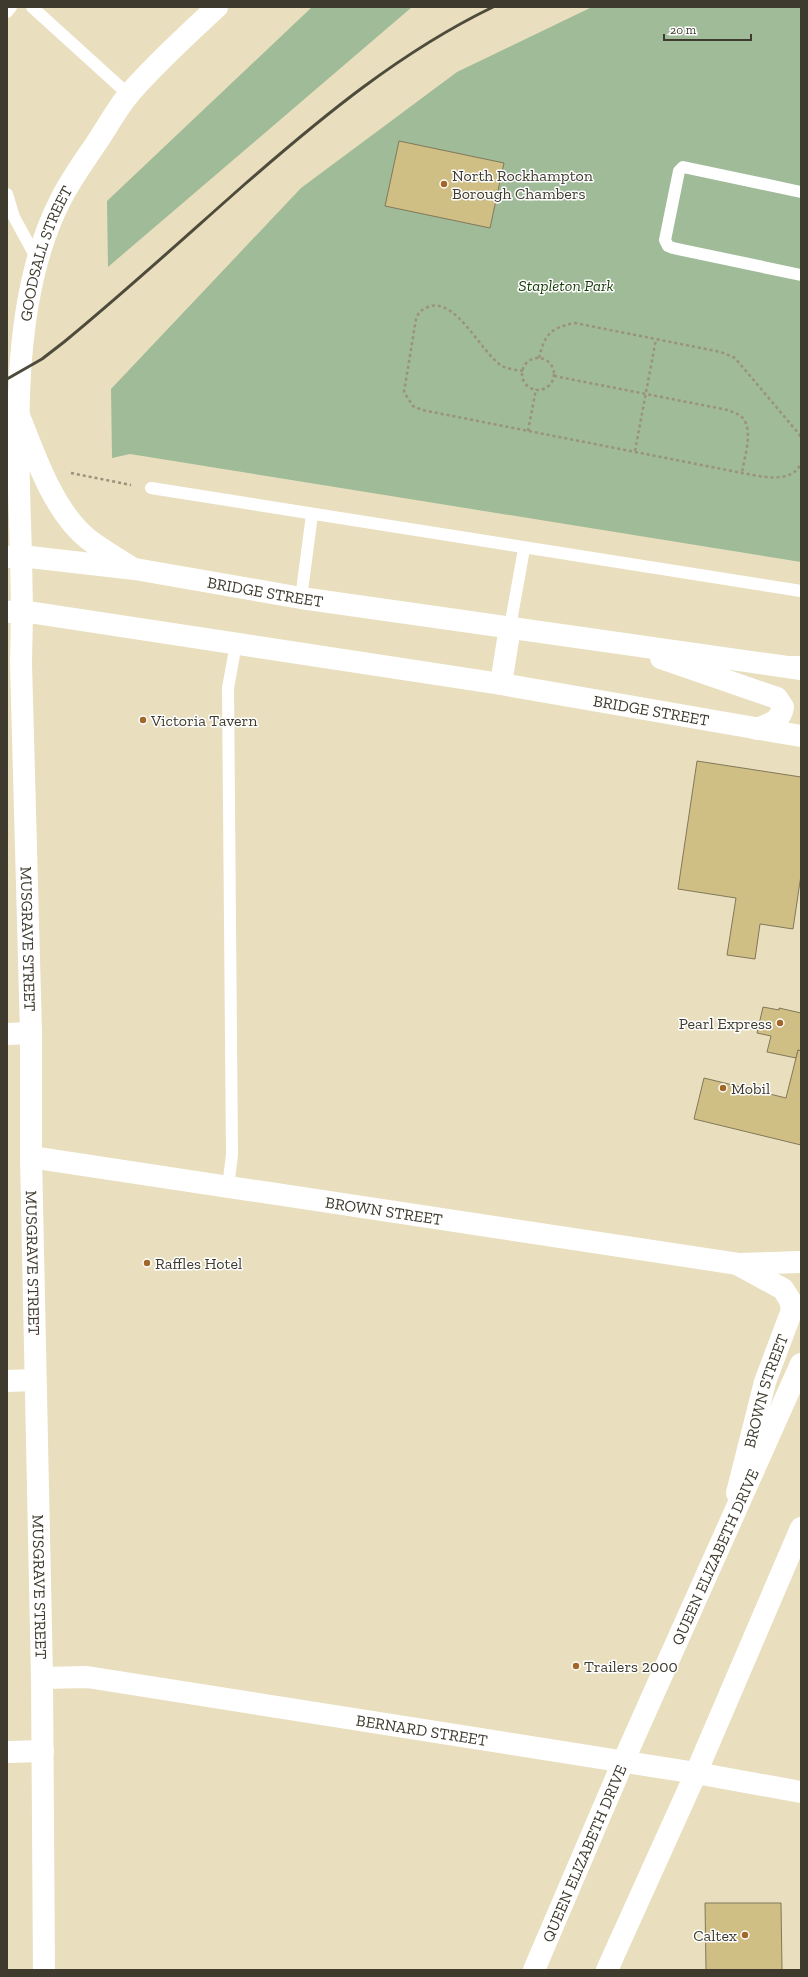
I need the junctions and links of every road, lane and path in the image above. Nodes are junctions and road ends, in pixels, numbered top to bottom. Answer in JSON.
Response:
{"nodes":[{"id":1,"x":11,"y":7,"type":"edge"},
{"id":2,"x":32,"y":7,"type":"edge"},
{"id":3,"x":217,"y":7,"type":"edge"},
{"id":4,"x":7,"y":12,"type":"edge"},
{"id":5,"x":129,"y":95,"type":"junction"},
{"id":6,"x":801,"y":192,"type":"edge"},
{"id":7,"x":7,"y":194,"type":"edge"},
{"id":8,"x":38,"y":261,"type":"junction"},
{"id":9,"x":801,"y":275,"type":"edge"},
{"id":10,"x":656,"y":339,"type":"junction"},
{"id":11,"x":539,"y":358,"type":"junction"},
{"id":12,"x":523,"y":372,"type":"junction"},
{"id":13,"x":554,"y":376,"type":"junction"},
{"id":14,"x":536,"y":389,"type":"junction"},
{"id":15,"x":646,"y":393,"type":"junction"},
{"id":16,"x":18,"y":413,"type":"junction"},
{"id":17,"x":528,"y":431,"type":"junction"},
{"id":18,"x":801,"y":439,"type":"edge"},
{"id":19,"x":635,"y":451,"type":"junction"},
{"id":20,"x":801,"y":463,"type":"edge"},
{"id":21,"x":40,"y":467,"type":"junction"},
{"id":22,"x":742,"y":473,"type":"junction"},
{"id":23,"x":151,"y":488,"type":"joint"},
{"id":24,"x":312,"y":515,"type":"junction"},
{"id":25,"x":524,"y":549,"type":"junction"},
{"id":26,"x":14,"y":556,"type":"edge"},
{"id":27,"x":135,"y":569,"type":"junction"},
{"id":28,"x":801,"y":591,"type":"edge"},
{"id":29,"x":301,"y":598,"type":"junction"},
{"id":30,"x":15,"y":611,"type":"edge"},
{"id":31,"x":510,"y":627,"type":"junction"},
{"id":32,"x":613,"y":642,"type":"junction"},
{"id":33,"x":236,"y":644,"type":"junction"},
{"id":34,"x":797,"y":668,"type":"edge"},
{"id":35,"x":501,"y":684,"type":"junction"},
{"id":36,"x":757,"y":729,"type":"junction"},
{"id":37,"x":801,"y":736,"type":"edge"},
{"id":38,"x":7,"y":1034,"type":"edge"},
{"id":39,"x":30,"y":1034,"type":"junction"},
{"id":40,"x":31,"y":1157,"type":"junction"},
{"id":41,"x":228,"y":1187,"type":"junction"},
{"id":42,"x":801,"y":1262,"type":"edge"},
{"id":43,"x":738,"y":1264,"type":"junction"},
{"id":44,"x":801,"y":1364,"type":"edge"},
{"id":45,"x":35,"y":1380,"type":"junction"},
{"id":46,"x":7,"y":1381,"type":"edge"},
{"id":47,"x":729,"y":1523,"type":"junction"},
{"id":48,"x":801,"y":1528,"type":"edge"},
{"id":49,"x":42,"y":1678,"type":"junction"},
{"id":50,"x":43,"y":1751,"type":"junction"},
{"id":51,"x":7,"y":1752,"type":"edge"},
{"id":52,"x":623,"y":1762,"type":"junction"},
{"id":53,"x":696,"y":1773,"type":"junction"},
{"id":54,"x":801,"y":1792,"type":"edge"},
{"id":55,"x":44,"y":1970,"type":"edge"},
{"id":56,"x":534,"y":1970,"type":"edge"},
{"id":57,"x":607,"y":1970,"type":"edge"}],
"edges":[{"from":1,"to":4,"type":"lane"},
{"from":2,"to":5,"type":"lane"},
{"from":3,"to":5,"type":"street","name":"GOODSALL STREET"},
{"from":5,"to":8,"type":"street","name":"GOODSALL STREET"},
{"from":6,"to":9,"type":"lane"},
{"from":7,"to":8,"type":"lane"},
{"from":8,"to":16,"type":"street","name":"GOODSALL STREET"},
{"from":10,"to":11,"type":"path"},
{"from":10,"to":15,"type":"path"},
{"from":10,"to":18,"type":"path"},
{"from":11,"to":12,"type":"path"},
{"from":11,"to":13,"type":"path"},
{"from":12,"to":14,"type":"path"},
{"from":12,"to":17,"type":"path"},
{"from":13,"to":14,"type":"path"},
{"from":13,"to":15,"type":"path"},
{"from":14,"to":17,"type":"path"},
{"from":15,"to":19,"type":"path"},
{"from":15,"to":22,"type":"path"},
{"from":16,"to":21,"type":"street"},
{"from":16,"to":26,"type":"street","name":"GOODSALL STREET"},
{"from":17,"to":19,"type":"path"},
{"from":19,"to":22,"type":"path"},
{"from":20,"to":22,"type":"path"},
{"from":21,"to":23,"type":"path"},
{"from":21,"to":27,"type":"street"},
{"from":23,"to":24,"type":"lane"},
{"from":24,"to":25,"type":"lane"},
{"from":24,"to":29,"type":"lane"},
{"from":25,"to":28,"type":"lane"},
{"from":25,"to":31,"type":"lane"},
{"from":26,"to":27,"type":"street","name":"BRIDGE STREET"},
{"from":26,"to":30,"type":"street","name":"MUSGRAVE STREET"},
{"from":27,"to":29,"type":"street","name":"BRIDGE STREET"},
{"from":29,"to":31,"type":"street","name":"BRIDGE STREET"},
{"from":30,"to":33,"type":"street","name":"BRIDGE STREET"},
{"from":30,"to":39,"type":"street","name":"MUSGRAVE STREET"},
{"from":31,"to":32,"type":"street","name":"BRIDGE STREET"},
{"from":31,"to":35,"type":"street"},
{"from":32,"to":34,"type":"street","name":"BRIDGE STREET"},
{"from":32,"to":36,"type":"street"},
{"from":33,"to":35,"type":"street","name":"BRIDGE STREET"},
{"from":33,"to":41,"type":"lane"},
{"from":35,"to":36,"type":"street","name":"BRIDGE STREET"},
{"from":36,"to":37,"type":"street","name":"BRIDGE STREET"},
{"from":38,"to":39,"type":"street"},
{"from":39,"to":40,"type":"street","name":"MUSGRAVE STREET"},
{"from":40,"to":41,"type":"street","name":"BROWN STREET"},
{"from":40,"to":45,"type":"street","name":"MUSGRAVE STREET"},
{"from":41,"to":43,"type":"street","name":"BROWN STREET"},
{"from":42,"to":43,"type":"street","name":"BROWN STREET"},
{"from":43,"to":47,"type":"street","name":"BROWN STREET"},
{"from":44,"to":47,"type":"street","name":"QUEEN ELIZABETH DRIVE"},
{"from":45,"to":46,"type":"street"},
{"from":45,"to":49,"type":"street","name":"MUSGRAVE STREET"},
{"from":47,"to":52,"type":"street","name":"QUEEN ELIZABETH DRIVE"},
{"from":48,"to":53,"type":"street"},
{"from":49,"to":50,"type":"street","name":"MUSGRAVE STREET"},
{"from":49,"to":52,"type":"street","name":"BERNARD STREET"},
{"from":50,"to":51,"type":"street"},
{"from":50,"to":55,"type":"street","name":"MUSGRAVE STREET"},
{"from":52,"to":53,"type":"street","name":"BERNARD STREET"},
{"from":52,"to":56,"type":"street","name":"QUEEN ELIZABETH DRIVE"},
{"from":53,"to":54,"type":"street","name":"BERNARD STREET"},
{"from":53,"to":57,"type":"street"}]}
